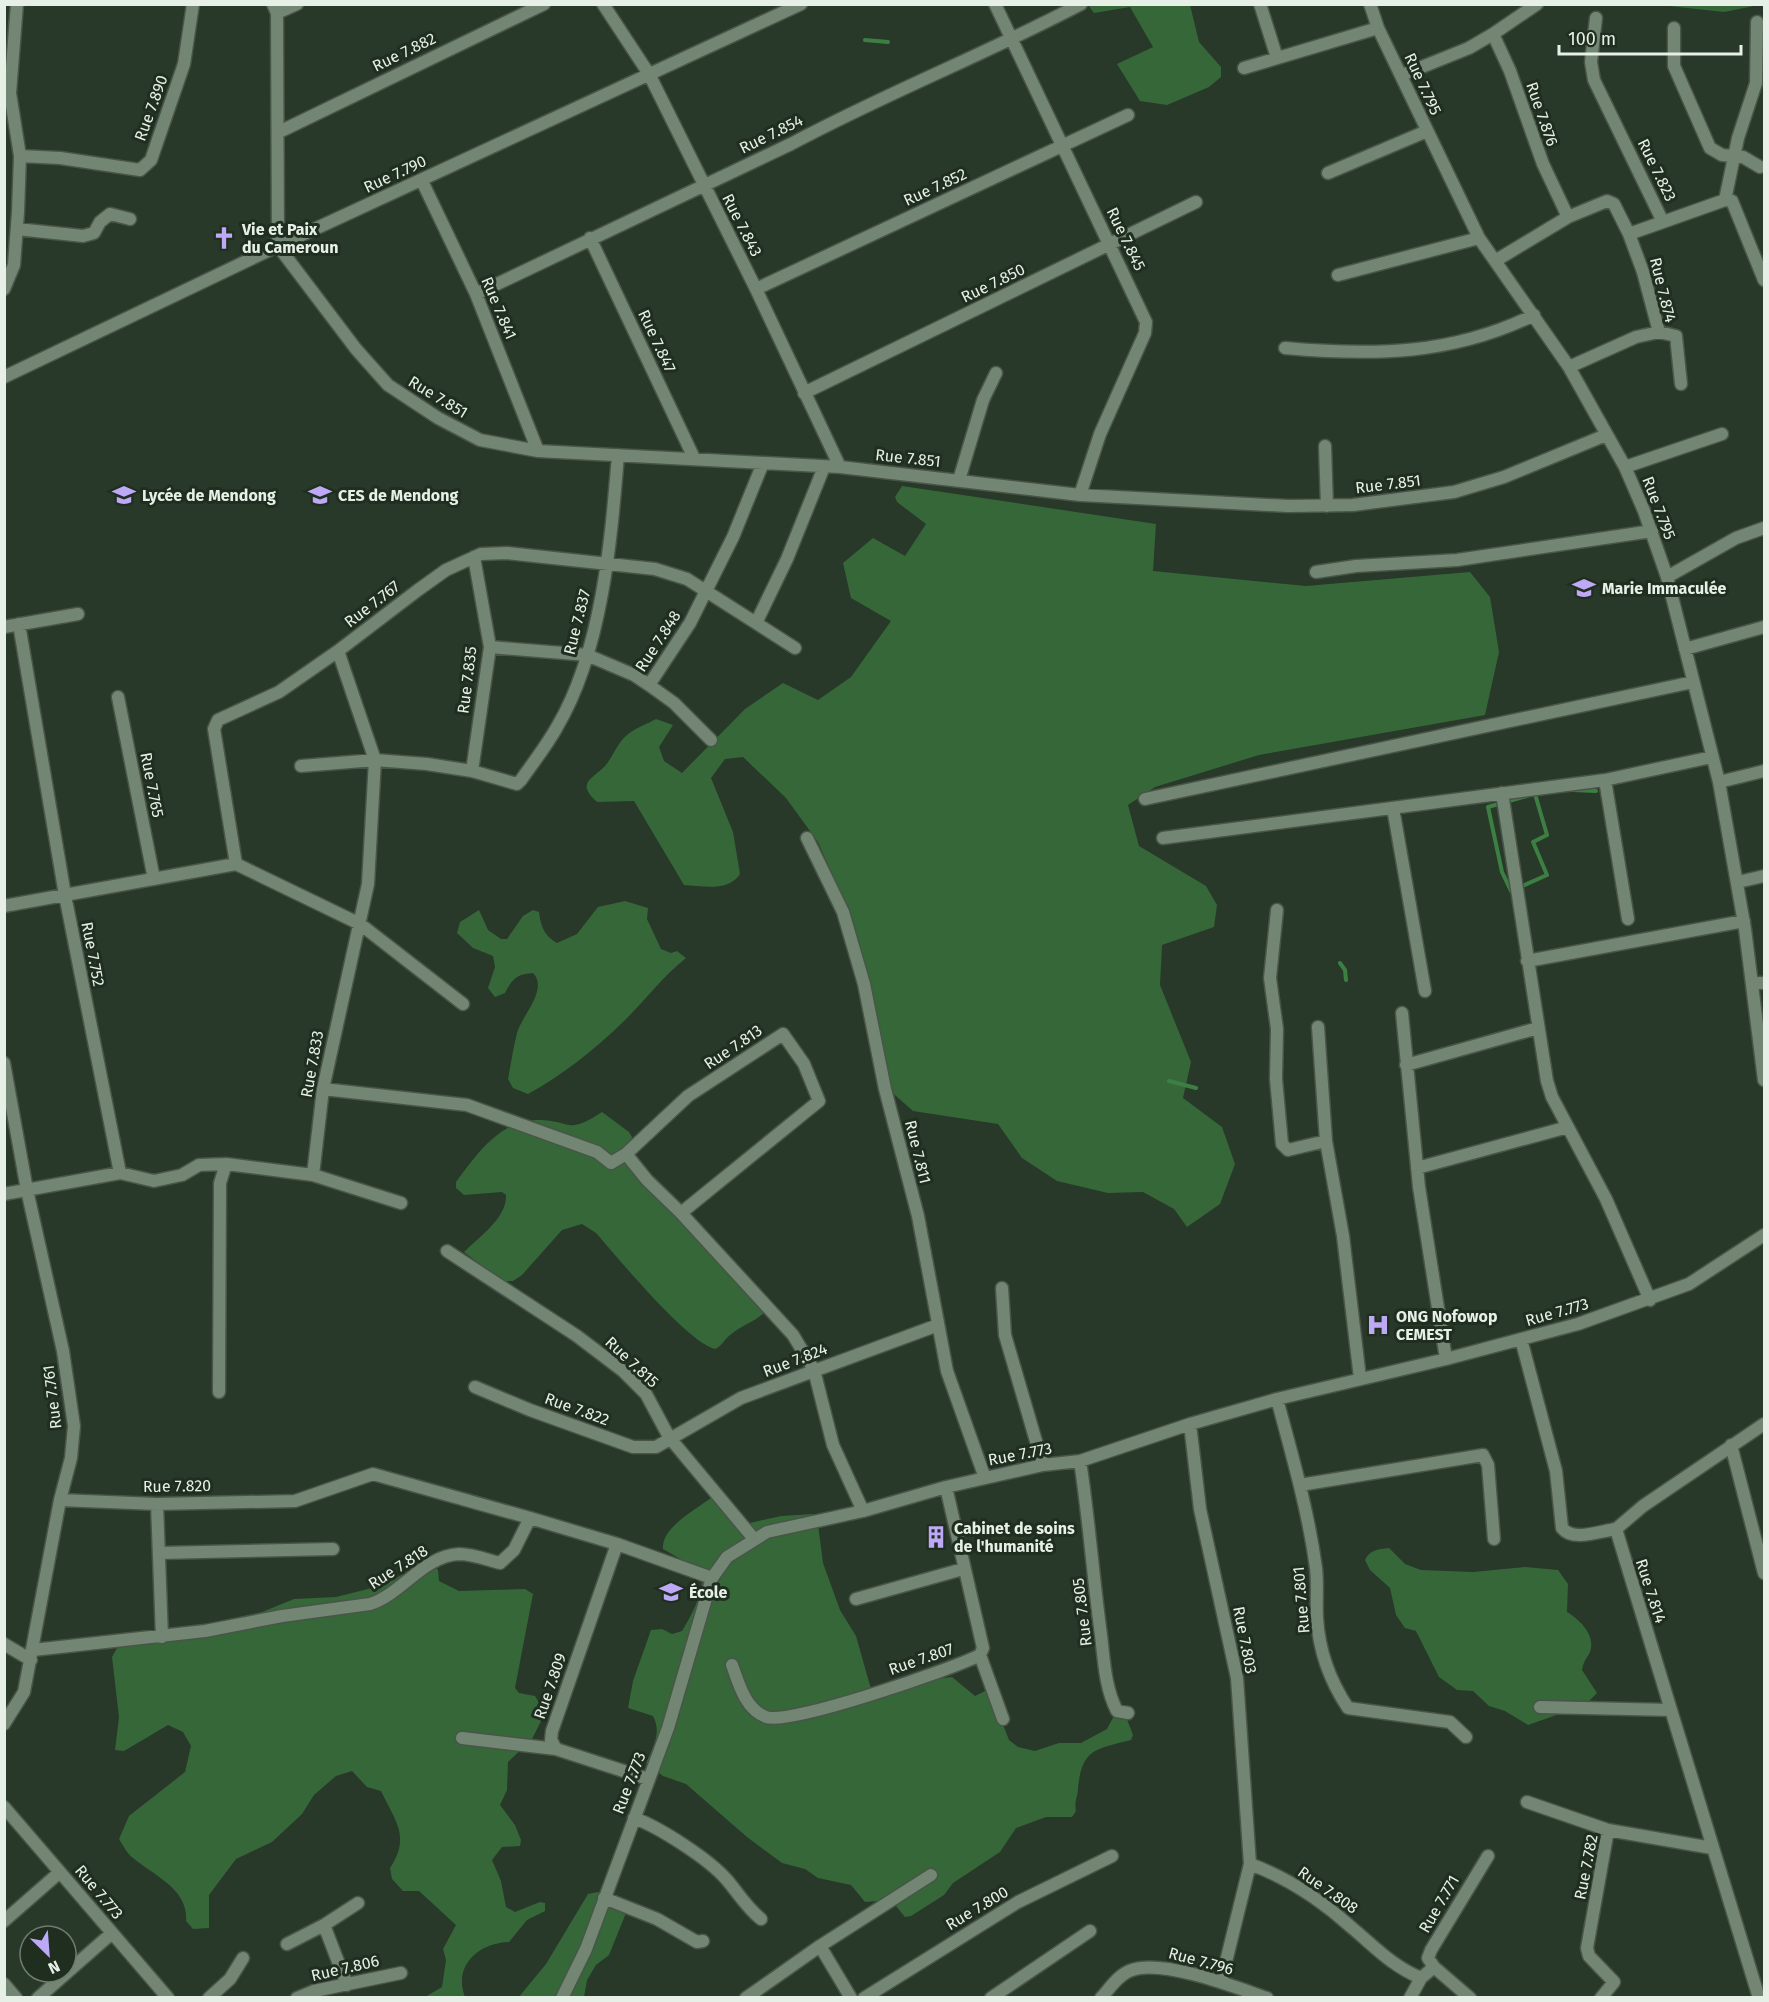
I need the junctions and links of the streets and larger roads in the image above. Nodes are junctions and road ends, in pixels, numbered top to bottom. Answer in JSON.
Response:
{"nodes":[{"id":1,"x":17,"y":4,"type":"edge"},
{"id":2,"x":193,"y":4,"type":"edge"},
{"id":3,"x":297,"y":4,"type":"edge"},
{"id":4,"x":544,"y":4,"type":"edge"},
{"id":5,"x":603,"y":4,"type":"edge"},
{"id":6,"x":801,"y":4,"type":"edge"},
{"id":7,"x":995,"y":4,"type":"edge"},
{"id":8,"x":1081,"y":4,"type":"edge"},
{"id":9,"x":1260,"y":4,"type":"edge"},
{"id":10,"x":1370,"y":4,"type":"edge"},
{"id":11,"x":1537,"y":4,"type":"edge"},
{"id":12,"x":275,"y":9,"type":"edge"},
{"id":13,"x":1596,"y":18,"type":"dead end"},
{"id":14,"x":1757,"y":22,"type":"dead end"},
{"id":15,"x":1378,"y":28,"type":"junction"},
{"id":16,"x":1674,"y":28,"type":"dead end"},
{"id":17,"x":1493,"y":34,"type":"junction"},
{"id":18,"x":1012,"y":40,"type":"junction"},
{"id":19,"x":1277,"y":58,"type":"junction"},
{"id":20,"x":1244,"y":68,"type":"dead end"},
{"id":21,"x":649,"y":74,"type":"junction"},
{"id":22,"x":1402,"y":75,"type":"junction"},
{"id":23,"x":1128,"y":115,"type":"dead end"},
{"id":24,"x":1427,"y":131,"type":"junction"},
{"id":25,"x":279,"y":132,"type":"junction"},
{"id":26,"x":1063,"y":146,"type":"junction"},
{"id":27,"x":20,"y":156,"type":"junction"},
{"id":28,"x":1734,"y":156,"type":"junction"},
{"id":29,"x":1763,"y":166,"type":"edge"},
{"id":30,"x":1328,"y":173,"type":"dead end"},
{"id":31,"x":422,"y":181,"type":"junction"},
{"id":32,"x":703,"y":185,"type":"junction"},
{"id":33,"x":1725,"y":200,"type":"junction"},
{"id":34,"x":1196,"y":202,"type":"dead end"},
{"id":35,"x":1569,"y":217,"type":"junction"},
{"id":36,"x":130,"y":219,"type":"dead end"},
{"id":37,"x":1663,"y":222,"type":"junction"},
{"id":38,"x":17,"y":229,"type":"junction"},
{"id":39,"x":1629,"y":234,"type":"junction"},
{"id":40,"x":590,"y":238,"type":"junction"},
{"id":41,"x":1479,"y":238,"type":"junction"},
{"id":42,"x":1110,"y":244,"type":"junction"},
{"id":43,"x":278,"y":246,"type":"junction"},
{"id":44,"x":1495,"y":261,"type":"junction"},
{"id":45,"x":1338,"y":275,"type":"dead end"},
{"id":46,"x":1764,"y":280,"type":"edge"},
{"id":47,"x":4,"y":289,"type":"edge"},
{"id":48,"x":756,"y":289,"type":"junction"},
{"id":49,"x":476,"y":294,"type":"junction"},
{"id":50,"x":1534,"y":315,"type":"junction"},
{"id":51,"x":1659,"y":332,"type":"junction"},
{"id":52,"x":1285,"y":348,"type":"dead end"},
{"id":53,"x":1569,"y":368,"type":"junction"},
{"id":54,"x":996,"y":373,"type":"dead end"},
{"id":55,"x":4,"y":377,"type":"edge"},
{"id":56,"x":1681,"y":384,"type":"dead end"},
{"id":57,"x":804,"y":393,"type":"junction"},
{"id":58,"x":1722,"y":434,"type":"dead end"},
{"id":59,"x":1606,"y":435,"type":"junction"},
{"id":60,"x":1325,"y":446,"type":"dead end"},
{"id":61,"x":538,"y":451,"type":"junction"},
{"id":62,"x":618,"y":454,"type":"junction"},
{"id":63,"x":694,"y":458,"type":"junction"},
{"id":64,"x":763,"y":463,"type":"junction"},
{"id":65,"x":824,"y":467,"type":"junction"},
{"id":66,"x":840,"y":467,"type":"junction"},
{"id":67,"x":1625,"y":467,"type":"junction"},
{"id":68,"x":959,"y":480,"type":"junction"},
{"id":69,"x":1080,"y":495,"type":"junction"},
{"id":70,"x":1328,"y":506,"type":"junction"},
{"id":71,"x":1764,"y":528,"type":"edge"},
{"id":72,"x":1652,"y":531,"type":"junction"},
{"id":73,"x":474,"y":557,"type":"junction"},
{"id":74,"x":609,"y":562,"type":"junction"},
{"id":75,"x":1316,"y":572,"type":"dead end"},
{"id":76,"x":1667,"y":577,"type":"junction"},
{"id":77,"x":707,"y":590,"type":"junction"},
{"id":78,"x":78,"y":614,"type":"dead end"},
{"id":79,"x":756,"y":623,"type":"junction"},
{"id":80,"x":19,"y":624,"type":"junction"},
{"id":81,"x":4,"y":627,"type":"edge"},
{"id":82,"x":1764,"y":627,"type":"edge"},
{"id":83,"x":489,"y":647,"type":"junction"},
{"id":84,"x":795,"y":648,"type":"dead end"},
{"id":85,"x":1685,"y":649,"type":"junction"},
{"id":86,"x":338,"y":651,"type":"junction"},
{"id":87,"x":586,"y":655,"type":"junction"},
{"id":88,"x":1693,"y":682,"type":"junction"},
{"id":89,"x":649,"y":685,"type":"junction"},
{"id":90,"x":118,"y":697,"type":"dead end"},
{"id":91,"x":711,"y":740,"type":"dead end"},
{"id":92,"x":1712,"y":757,"type":"junction"},
{"id":93,"x":375,"y":760,"type":"junction"},
{"id":94,"x":301,"y":766,"type":"dead end"},
{"id":95,"x":472,"y":771,"type":"junction"},
{"id":96,"x":1764,"y":771,"type":"edge"},
{"id":97,"x":1605,"y":780,"type":"junction"},
{"id":98,"x":1719,"y":783,"type":"junction"},
{"id":99,"x":1502,"y":793,"type":"junction"},
{"id":100,"x":1145,"y":799,"type":"dead end"},
{"id":101,"x":1393,"y":808,"type":"junction"},
{"id":102,"x":807,"y":838,"type":"dead end"},
{"id":103,"x":1162,"y":838,"type":"dead end"},
{"id":104,"x":237,"y":864,"type":"junction"},
{"id":105,"x":1764,"y":876,"type":"edge"},
{"id":106,"x":154,"y":879,"type":"junction"},
{"id":107,"x":1738,"y":882,"type":"junction"},
{"id":108,"x":65,"y":895,"type":"junction"},
{"id":109,"x":4,"y":906,"type":"edge"},
{"id":110,"x":1277,"y":910,"type":"dead end"},
{"id":111,"x":1628,"y":920,"type":"dead end"},
{"id":112,"x":1744,"y":921,"type":"junction"},
{"id":113,"x":360,"y":924,"type":"junction"},
{"id":114,"x":1527,"y":961,"type":"junction"},
{"id":115,"x":1758,"y":983,"type":"edge"},
{"id":116,"x":1425,"y":991,"type":"dead end"},
{"id":117,"x":463,"y":1004,"type":"dead end"},
{"id":118,"x":1402,"y":1013,"type":"dead end"},
{"id":119,"x":1318,"y":1027,"type":"dead end"},
{"id":120,"x":1538,"y":1028,"type":"junction"},
{"id":121,"x":4,"y":1063,"type":"edge"},
{"id":122,"x":1406,"y":1065,"type":"junction"},
{"id":123,"x":1764,"y":1072,"type":"edge"},
{"id":124,"x":323,"y":1089,"type":"junction"},
{"id":125,"x":1568,"y":1127,"type":"junction"},
{"id":126,"x":1326,"y":1141,"type":"junction"},
{"id":127,"x":626,"y":1154,"type":"junction"},
{"id":128,"x":226,"y":1164,"type":"junction"},
{"id":129,"x":1417,"y":1168,"type":"junction"},
{"id":130,"x":120,"y":1173,"type":"junction"},
{"id":131,"x":313,"y":1175,"type":"junction"},
{"id":132,"x":27,"y":1190,"type":"junction"},
{"id":133,"x":4,"y":1194,"type":"edge"},
{"id":134,"x":401,"y":1203,"type":"dead end"},
{"id":135,"x":681,"y":1213,"type":"junction"},
{"id":136,"x":1764,"y":1235,"type":"edge"},
{"id":137,"x":447,"y":1251,"type":"dead end"},
{"id":138,"x":1002,"y":1288,"type":"dead end"},
{"id":139,"x":1650,"y":1300,"type":"junction"},
{"id":140,"x":938,"y":1325,"type":"junction"},
{"id":141,"x":1521,"y":1339,"type":"junction"},
{"id":142,"x":1446,"y":1359,"type":"junction"},
{"id":143,"x":814,"y":1370,"type":"junction"},
{"id":144,"x":1360,"y":1378,"type":"junction"},
{"id":145,"x":475,"y":1387,"type":"dead end"},
{"id":146,"x":219,"y":1392,"type":"dead end"},
{"id":147,"x":1277,"y":1399,"type":"junction"},
{"id":148,"x":1190,"y":1424,"type":"junction"},
{"id":149,"x":1764,"y":1424,"type":"edge"},
{"id":150,"x":669,"y":1437,"type":"junction"},
{"id":151,"x":1731,"y":1445,"type":"junction"},
{"id":152,"x":1080,"y":1461,"type":"junction"},
{"id":153,"x":1043,"y":1465,"type":"junction"},
{"id":154,"x":985,"y":1478,"type":"junction"},
{"id":155,"x":1300,"y":1485,"type":"junction"},
{"id":156,"x":946,"y":1487,"type":"junction"},
{"id":157,"x":60,"y":1500,"type":"junction"},
{"id":158,"x":157,"y":1504,"type":"junction"},
{"id":159,"x":863,"y":1511,"type":"junction"},
{"id":160,"x":530,"y":1518,"type":"junction"},
{"id":161,"x":1616,"y":1529,"type":"junction"},
{"id":162,"x":754,"y":1539,"type":"junction"},
{"id":163,"x":1494,"y":1539,"type":"dead end"},
{"id":164,"x":617,"y":1544,"type":"junction"},
{"id":165,"x":333,"y":1549,"type":"dead end"},
{"id":166,"x":159,"y":1552,"type":"junction"},
{"id":167,"x":963,"y":1569,"type":"junction"},
{"id":168,"x":1764,"y":1573,"type":"edge"},
{"id":169,"x":712,"y":1578,"type":"junction"},
{"id":170,"x":856,"y":1599,"type":"dead end"},
{"id":171,"x":162,"y":1637,"type":"junction"},
{"id":172,"x":4,"y":1644,"type":"edge"},
{"id":173,"x":32,"y":1655,"type":"junction"},
{"id":174,"x":980,"y":1655,"type":"junction"},
{"id":175,"x":732,"y":1665,"type":"dead end"},
{"id":176,"x":1540,"y":1707,"type":"dead end"},
{"id":177,"x":1671,"y":1710,"type":"junction"},
{"id":178,"x":1128,"y":1713,"type":"dead end"},
{"id":179,"x":1003,"y":1719,"type":"dead end"},
{"id":180,"x":4,"y":1724,"type":"edge"},
{"id":181,"x":1466,"y":1737,"type":"dead end"},
{"id":182,"x":462,"y":1738,"type":"dead end"},
{"id":183,"x":556,"y":1749,"type":"junction"},
{"id":184,"x":648,"y":1779,"type":"junction"},
{"id":185,"x":1527,"y":1802,"type":"dead end"},
{"id":186,"x":5,"y":1810,"type":"edge"},
{"id":187,"x":634,"y":1818,"type":"junction"},
{"id":188,"x":1608,"y":1830,"type":"junction"},
{"id":189,"x":1712,"y":1848,"type":"junction"},
{"id":190,"x":1112,"y":1856,"type":"dead end"},
{"id":191,"x":1488,"y":1856,"type":"dead end"},
{"id":192,"x":1250,"y":1864,"type":"junction"},
{"id":193,"x":60,"y":1872,"type":"junction"},
{"id":194,"x":931,"y":1875,"type":"dead end"},
{"id":195,"x":604,"y":1898,"type":"junction"},
{"id":196,"x":358,"y":1903,"type":"dead end"},
{"id":197,"x":761,"y":1919,"type":"dead end"},
{"id":198,"x":4,"y":1921,"type":"edge"},
{"id":199,"x":324,"y":1925,"type":"junction"},
{"id":200,"x":1090,"y":1931,"type":"dead end"},
{"id":201,"x":112,"y":1933,"type":"junction"},
{"id":202,"x":703,"y":1941,"type":"dead end"},
{"id":203,"x":287,"y":1944,"type":"dead end"},
{"id":204,"x":820,"y":1946,"type":"junction"},
{"id":205,"x":243,"y":1959,"type":"dead end"},
{"id":206,"x":1434,"y":1967,"type":"junction"},
{"id":207,"x":401,"y":1973,"type":"dead end"},
{"id":208,"x":1421,"y":1977,"type":"junction"},
{"id":209,"x":1221,"y":1982,"type":"junction"},
{"id":210,"x":347,"y":1985,"type":"junction"},
{"id":211,"x":164,"y":1996,"type":"edge"},
{"id":212,"x":38,"y":1998,"type":"edge"},
{"id":213,"x":209,"y":1998,"type":"edge"},
{"id":214,"x":297,"y":1998,"type":"edge"},
{"id":215,"x":562,"y":1998,"type":"edge"},
{"id":216,"x":746,"y":1998,"type":"edge"},
{"id":217,"x":851,"y":1998,"type":"edge"},
{"id":218,"x":864,"y":1998,"type":"edge"},
{"id":219,"x":991,"y":1998,"type":"edge"},
{"id":220,"x":1101,"y":1998,"type":"edge"},
{"id":221,"x":1268,"y":1998,"type":"edge"},
{"id":222,"x":1410,"y":1998,"type":"edge"},
{"id":223,"x":1470,"y":1998,"type":"edge"},
{"id":224,"x":1601,"y":1998,"type":"edge"},
{"id":225,"x":1759,"y":1998,"type":"edge"}],
"edges":[{"from":1,"to":27,"type":"street"},
{"from":2,"to":27,"type":"street","name":"Rue 7.890"},
{"from":3,"to":12,"type":"street"},
{"from":4,"to":25,"type":"street","name":"Rue 7.882"},
{"from":5,"to":21,"type":"street","name":"Rue 7.843"},
{"from":6,"to":21,"type":"street","name":"Rue 7.790"},
{"from":7,"to":18,"type":"street","name":"Rue 7.845"},
{"from":8,"to":18,"type":"street","name":"Rue 7.854"},
{"from":9,"to":19,"type":"street"},
{"from":10,"to":15,"type":"street","name":"Rue 7.795"},
{"from":11,"to":17,"type":"street"},
{"from":12,"to":25,"type":"street"},
{"from":13,"to":37,"type":"street","name":"Rue 7.823"},
{"from":14,"to":28,"type":"street"},
{"from":15,"to":19,"type":"street"},
{"from":15,"to":22,"type":"street","name":"Rue 7.795"},
{"from":16,"to":28,"type":"street"},
{"from":17,"to":22,"type":"street"},
{"from":17,"to":35,"type":"street","name":"Rue 7.876"},
{"from":18,"to":26,"type":"street","name":"Rue 7.845"},
{"from":18,"to":32,"type":"street","name":"Rue 7.854"},
{"from":19,"to":20,"type":"street"},
{"from":21,"to":31,"type":"street","name":"Rue 7.790"},
{"from":21,"to":32,"type":"street","name":"Rue 7.843"},
{"from":22,"to":24,"type":"street","name":"Rue 7.795"},
{"from":23,"to":26,"type":"street","name":"Rue 7.852"},
{"from":24,"to":30,"type":"street"},
{"from":24,"to":41,"type":"street","name":"Rue 7.795"},
{"from":25,"to":43,"type":"street"},
{"from":26,"to":42,"type":"street","name":"Rue 7.845"},
{"from":26,"to":48,"type":"street","name":"Rue 7.852"},
{"from":27,"to":38,"type":"street"},
{"from":28,"to":29,"type":"street"},
{"from":28,"to":33,"type":"street"},
{"from":31,"to":43,"type":"street","name":"Rue 7.790"},
{"from":31,"to":49,"type":"street","name":"Rue 7.841"},
{"from":32,"to":40,"type":"street","name":"Rue 7.854"},
{"from":32,"to":48,"type":"street","name":"Rue 7.843"},
{"from":33,"to":37,"type":"street","name":"Rue 7.823"},
{"from":33,"to":46,"type":"street"},
{"from":34,"to":42,"type":"street","name":"Rue 7.850"},
{"from":35,"to":39,"type":"street","name":"Rue 7.874"},
{"from":35,"to":44,"type":"street"},
{"from":36,"to":38,"type":"street"},
{"from":37,"to":39,"type":"street"},
{"from":38,"to":47,"type":"street"},
{"from":39,"to":51,"type":"street","name":"Rue 7.874"},
{"from":40,"to":49,"type":"street","name":"Rue 7.854"},
{"from":40,"to":63,"type":"street","name":"Rue 7.847"},
{"from":41,"to":44,"type":"street","name":"Rue 7.795"},
{"from":41,"to":45,"type":"street"},
{"from":42,"to":57,"type":"street","name":"Rue 7.850"},
{"from":42,"to":69,"type":"street","name":"Rue 7.845"},
{"from":43,"to":55,"type":"street","name":"Rue 7.790"},
{"from":43,"to":61,"type":"street","name":"Rue 7.851"},
{"from":44,"to":50,"type":"street","name":"Rue 7.795"},
{"from":48,"to":57,"type":"street","name":"Rue 7.843"},
{"from":49,"to":61,"type":"street","name":"Rue 7.841"},
{"from":50,"to":52,"type":"street"},
{"from":50,"to":53,"type":"street","name":"Rue 7.795"},
{"from":51,"to":53,"type":"street","name":"Rue 7.874"},
{"from":51,"to":56,"type":"street"},
{"from":53,"to":59,"type":"street","name":"Rue 7.795"},
{"from":54,"to":68,"type":"street"},
{"from":57,"to":66,"type":"street","name":"Rue 7.843"},
{"from":58,"to":67,"type":"street"},
{"from":59,"to":67,"type":"street","name":"Rue 7.795"},
{"from":59,"to":70,"type":"street","name":"Rue 7.851"},
{"from":60,"to":70,"type":"street"},
{"from":61,"to":62,"type":"street","name":"Rue 7.851"},
{"from":62,"to":63,"type":"street","name":"Rue 7.851"},
{"from":62,"to":74,"type":"street","name":"Rue 7.837"},
{"from":63,"to":64,"type":"street","name":"Rue 7.851"},
{"from":64,"to":65,"type":"street","name":"Rue 7.851"},
{"from":64,"to":77,"type":"street","name":"Rue 7.848"},
{"from":65,"to":66,"type":"street","name":"Rue 7.851"},
{"from":65,"to":79,"type":"street"},
{"from":66,"to":68,"type":"street","name":"Rue 7.851"},
{"from":67,"to":72,"type":"street","name":"Rue 7.795"},
{"from":68,"to":69,"type":"street","name":"Rue 7.851"},
{"from":69,"to":70,"type":"street","name":"Rue 7.851"},
{"from":71,"to":76,"type":"street"},
{"from":72,"to":75,"type":"street"},
{"from":72,"to":76,"type":"street","name":"Rue 7.795"},
{"from":73,"to":74,"type":"street","name":"Rue 7.767"},
{"from":73,"to":83,"type":"street","name":"Rue 7.835"},
{"from":73,"to":86,"type":"street","name":"Rue 7.767"},
{"from":74,"to":77,"type":"street","name":"Rue 7.767"},
{"from":74,"to":87,"type":"street","name":"Rue 7.837"},
{"from":76,"to":85,"type":"street","name":"Rue 7.795"},
{"from":77,"to":79,"type":"street","name":"Rue 7.767"},
{"from":77,"to":89,"type":"street","name":"Rue 7.848"},
{"from":78,"to":80,"type":"street"},
{"from":79,"to":84,"type":"street","name":"Rue 7.767"},
{"from":80,"to":81,"type":"street"},
{"from":80,"to":108,"type":"street","name":"Rue 7.752"},
{"from":82,"to":85,"type":"street"},
{"from":83,"to":87,"type":"street","name":"Rue 7.848"},
{"from":83,"to":95,"type":"street","name":"Rue 7.835"},
{"from":85,"to":88,"type":"street","name":"Rue 7.795"},
{"from":86,"to":93,"type":"street","name":"Rue 7.833"},
{"from":86,"to":104,"type":"street","name":"Rue 7.767"},
{"from":87,"to":89,"type":"street","name":"Rue 7.848"},
{"from":87,"to":95,"type":"street","name":"Rue 7.837"},
{"from":88,"to":92,"type":"street","name":"Rue 7.795"},
{"from":88,"to":100,"type":"street"},
{"from":89,"to":91,"type":"street"},
{"from":90,"to":106,"type":"street","name":"Rue 7.765"},
{"from":92,"to":97,"type":"street"},
{"from":92,"to":98,"type":"street","name":"Rue 7.795"},
{"from":93,"to":94,"type":"street"},
{"from":93,"to":95,"type":"street"},
{"from":93,"to":113,"type":"street","name":"Rue 7.833"},
{"from":96,"to":98,"type":"street"},
{"from":97,"to":99,"type":"street"},
{"from":97,"to":111,"type":"street"},
{"from":98,"to":107,"type":"street","name":"Rue 7.795"},
{"from":99,"to":101,"type":"street"},
{"from":99,"to":114,"type":"street"},
{"from":101,"to":103,"type":"street"},
{"from":101,"to":116,"type":"street"},
{"from":102,"to":140,"type":"street","name":"Rue 7.811"},
{"from":104,"to":106,"type":"street"},
{"from":104,"to":113,"type":"street"},
{"from":105,"to":107,"type":"street"},
{"from":106,"to":108,"type":"street"},
{"from":107,"to":112,"type":"street","name":"Rue 7.795"},
{"from":108,"to":109,"type":"street"},
{"from":108,"to":130,"type":"street","name":"Rue 7.752"},
{"from":110,"to":126,"type":"street"},
{"from":112,"to":114,"type":"street"},
{"from":112,"to":115,"type":"street","name":"Rue 7.795"},
{"from":113,"to":117,"type":"street"},
{"from":113,"to":124,"type":"street","name":"Rue 7.833"},
{"from":114,"to":120,"type":"street"},
{"from":115,"to":123,"type":"street","name":"Rue 7.795"},
{"from":118,"to":122,"type":"street"},
{"from":119,"to":126,"type":"street"},
{"from":120,"to":122,"type":"street"},
{"from":120,"to":125,"type":"street"},
{"from":121,"to":132,"type":"street","name":"Rue 7.761"},
{"from":122,"to":129,"type":"street"},
{"from":124,"to":127,"type":"street"},
{"from":124,"to":131,"type":"street","name":"Rue 7.833"},
{"from":125,"to":129,"type":"street"},
{"from":125,"to":139,"type":"street"},
{"from":126,"to":144,"type":"street"},
{"from":127,"to":135,"type":"street"},
{"from":127,"to":135,"type":"street","name":"Rue 7.813"},
{"from":128,"to":130,"type":"street"},
{"from":128,"to":131,"type":"street"},
{"from":128,"to":146,"type":"street"},
{"from":129,"to":142,"type":"street"},
{"from":130,"to":132,"type":"street"},
{"from":131,"to":134,"type":"street"},
{"from":132,"to":133,"type":"street"},
{"from":132,"to":157,"type":"street","name":"Rue 7.761"},
{"from":135,"to":143,"type":"street"},
{"from":136,"to":139,"type":"street","name":"Rue 7.773"},
{"from":137,"to":150,"type":"street","name":"Rue 7.815"},
{"from":138,"to":153,"type":"street"},
{"from":139,"to":141,"type":"street","name":"Rue 7.773"},
{"from":140,"to":143,"type":"street","name":"Rue 7.824"},
{"from":140,"to":154,"type":"street","name":"Rue 7.811"},
{"from":141,"to":142,"type":"street","name":"Rue 7.773"},
{"from":141,"to":161,"type":"street"},
{"from":142,"to":144,"type":"street","name":"Rue 7.773"},
{"from":143,"to":150,"type":"street","name":"Rue 7.824"},
{"from":143,"to":159,"type":"street"},
{"from":144,"to":147,"type":"street","name":"Rue 7.773"},
{"from":145,"to":150,"type":"street","name":"Rue 7.822"},
{"from":147,"to":148,"type":"street","name":"Rue 7.773"},
{"from":147,"to":155,"type":"street","name":"Rue 7.801"},
{"from":148,"to":152,"type":"street","name":"Rue 7.773"},
{"from":148,"to":192,"type":"street","name":"Rue 7.803"},
{"from":149,"to":151,"type":"street"},
{"from":150,"to":162,"type":"street","name":"Rue 7.815"},
{"from":151,"to":161,"type":"street"},
{"from":151,"to":168,"type":"street"},
{"from":152,"to":153,"type":"street","name":"Rue 7.773"},
{"from":152,"to":178,"type":"street","name":"Rue 7.805"},
{"from":153,"to":154,"type":"street","name":"Rue 7.773"},
{"from":154,"to":156,"type":"street","name":"Rue 7.773"},
{"from":155,"to":163,"type":"street"},
{"from":155,"to":181,"type":"street","name":"Rue 7.801"},
{"from":156,"to":159,"type":"street","name":"Rue 7.773"},
{"from":156,"to":167,"type":"street","name":"Rue 7.807"},
{"from":157,"to":158,"type":"street","name":"Rue 7.820"},
{"from":157,"to":173,"type":"street","name":"Rue 7.761"},
{"from":158,"to":160,"type":"street","name":"Rue 7.820"},
{"from":158,"to":166,"type":"street"},
{"from":159,"to":162,"type":"street","name":"Rue 7.773"},
{"from":160,"to":164,"type":"street"},
{"from":160,"to":171,"type":"street","name":"Rue 7.818"},
{"from":161,"to":177,"type":"street","name":"Rue 7.814"},
{"from":162,"to":169,"type":"street","name":"Rue 7.773"},
{"from":164,"to":169,"type":"street"},
{"from":164,"to":183,"type":"street","name":"Rue 7.809"},
{"from":165,"to":166,"type":"street"},
{"from":166,"to":171,"type":"street"},
{"from":167,"to":170,"type":"street"},
{"from":167,"to":174,"type":"street","name":"Rue 7.807"},
{"from":169,"to":184,"type":"street","name":"Rue 7.773"},
{"from":171,"to":173,"type":"street","name":"Rue 7.818"},
{"from":172,"to":173,"type":"street"},
{"from":173,"to":180,"type":"street","name":"Rue 7.761"},
{"from":174,"to":175,"type":"street","name":"Rue 7.807"},
{"from":174,"to":179,"type":"street"},
{"from":176,"to":177,"type":"street"},
{"from":177,"to":189,"type":"street","name":"Rue 7.814"},
{"from":182,"to":183,"type":"street"},
{"from":183,"to":184,"type":"street"},
{"from":184,"to":187,"type":"street","name":"Rue 7.773"},
{"from":185,"to":188,"type":"street"},
{"from":186,"to":193,"type":"street","name":"Rue 7.773"},
{"from":187,"to":195,"type":"street","name":"Rue 7.773"},
{"from":187,"to":197,"type":"street"},
{"from":188,"to":189,"type":"street","name":"Rue 7.782"},
{"from":188,"to":224,"type":"street","name":"Rue 7.782"},
{"from":189,"to":225,"type":"street","name":"Rue 7.814"},
{"from":190,"to":218,"type":"street","name":"Rue 7.800"},
{"from":191,"to":206,"type":"street","name":"Rue 7.771"},
{"from":192,"to":208,"type":"street","name":"Rue 7.808"},
{"from":192,"to":209,"type":"street"},
{"from":193,"to":198,"type":"street"},
{"from":193,"to":201,"type":"street","name":"Rue 7.773"},
{"from":194,"to":204,"type":"street"},
{"from":195,"to":202,"type":"street"},
{"from":195,"to":215,"type":"street","name":"Rue 7.773"},
{"from":196,"to":199,"type":"street"},
{"from":199,"to":203,"type":"street"},
{"from":199,"to":210,"type":"street"},
{"from":200,"to":219,"type":"street"},
{"from":201,"to":211,"type":"street","name":"Rue 7.773"},
{"from":201,"to":212,"type":"street"},
{"from":204,"to":216,"type":"street"},
{"from":204,"to":217,"type":"street"},
{"from":205,"to":213,"type":"street"},
{"from":206,"to":208,"type":"street"},
{"from":206,"to":223,"type":"street"},
{"from":207,"to":210,"type":"street","name":"Rue 7.806"},
{"from":208,"to":222,"type":"street"},
{"from":209,"to":220,"type":"street","name":"Rue 7.796"},
{"from":209,"to":221,"type":"street","name":"Rue 7.796"},
{"from":210,"to":214,"type":"street","name":"Rue 7.806"}]}
